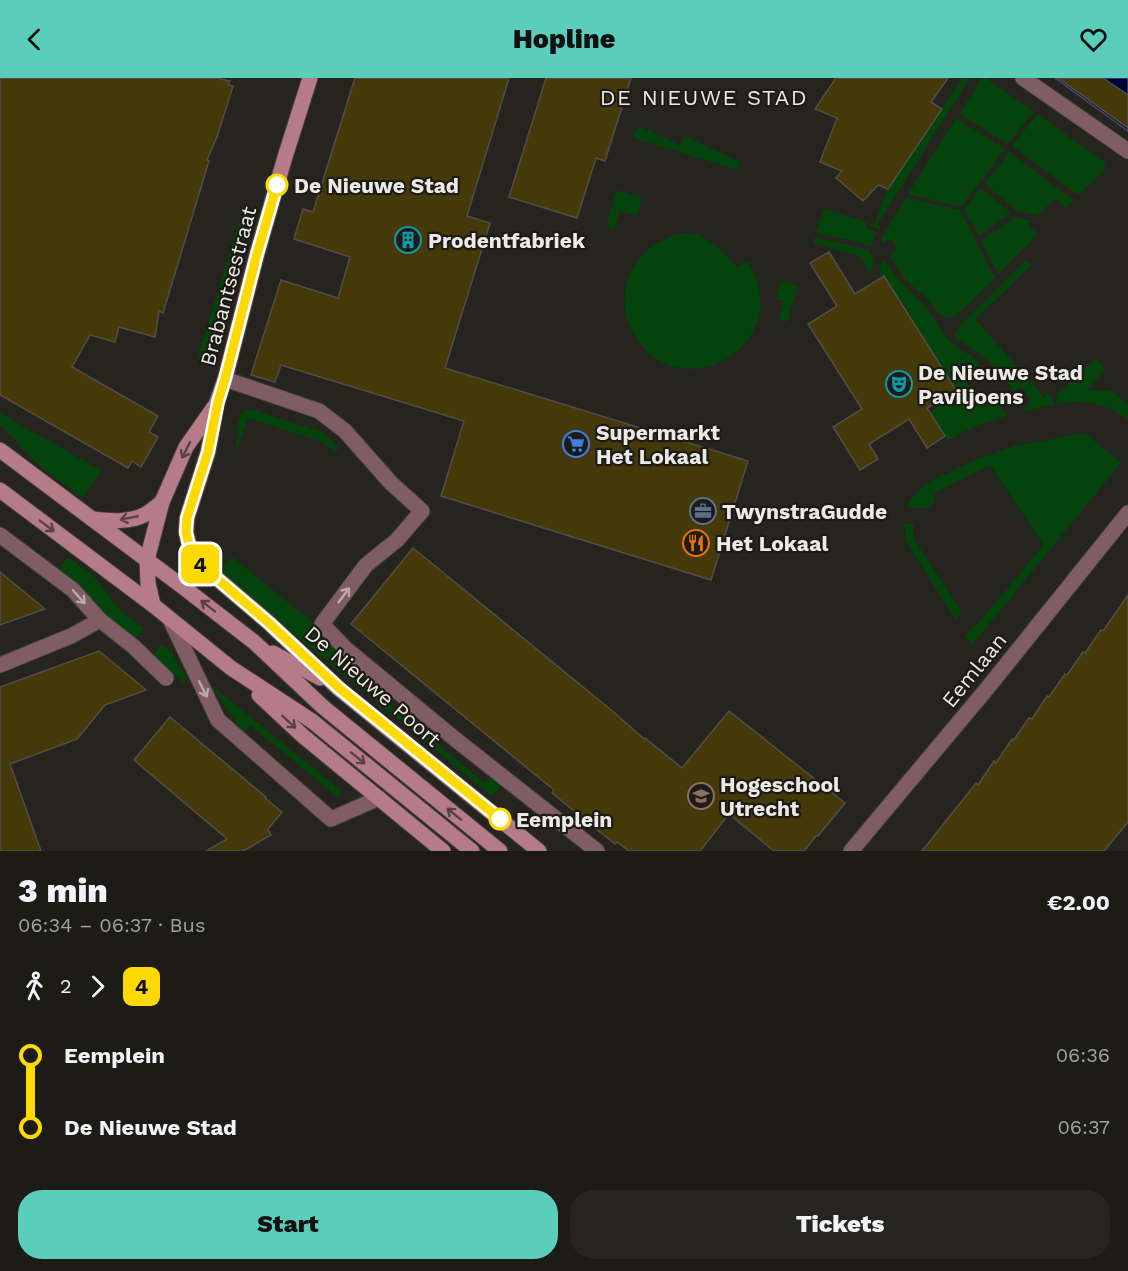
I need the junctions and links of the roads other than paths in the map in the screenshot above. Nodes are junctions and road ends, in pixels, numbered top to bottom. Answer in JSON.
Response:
{"nodes":[{"id":1,"x":310,"y":78,"type":"edge"},
{"id":2,"x":1023,"y":78,"type":"edge"},
{"id":3,"x":1128,"y":151,"type":"edge"},
{"id":4,"x":225,"y":379,"type":"junction"},
{"id":5,"x":218,"y":402,"type":"junction"},
{"id":6,"x":0,"y":450,"type":"edge"},
{"id":7,"x":0,"y":490,"type":"edge"},
{"id":8,"x":162,"y":502,"type":"junction"},
{"id":9,"x":1128,"y":513,"type":"edge"},
{"id":10,"x":92,"y":519,"type":"junction"},
{"id":11,"x":0,"y":535,"type":"edge"},
{"id":12,"x":189,"y":545,"type":"joint"},
{"id":13,"x":147,"y":560,"type":"junction"},
{"id":14,"x":153,"y":605,"type":"junction"},
{"id":15,"x":170,"y":619,"type":"junction"},
{"id":16,"x":100,"y":620,"type":"junction"},
{"id":17,"x":254,"y":642,"type":"junction"},
{"id":18,"x":0,"y":664,"type":"edge"},
{"id":19,"x":231,"y":668,"type":"junction"},
{"id":20,"x":166,"y":678,"type":"dead end"},
{"id":21,"x":339,"y":688,"type":"junction"},
{"id":22,"x":379,"y":798,"type":"junction"},
{"id":23,"x":443,"y":851,"type":"edge"},
{"id":24,"x":472,"y":851,"type":"edge"},
{"id":25,"x":500,"y":851,"type":"edge"},
{"id":26,"x":538,"y":851,"type":"edge"},
{"id":27,"x":597,"y":851,"type":"edge"},
{"id":28,"x":851,"y":851,"type":"edge"}],
"edges":[{"from":1,"to":4,"type":"main road","name":"Brabantsestraat"},
{"from":2,"to":3,"type":"street"},
{"from":4,"to":5,"type":"main road","name":"Brabantsestraat"},
{"from":27,"to":4,"type":"street","name":"De Nieuwe Poort","one_way":true},
{"from":5,"to":8,"type":"main road","name":"Brabantsestraat","one_way":true},
{"from":5,"to":12,"type":"main road","name":"Brabantsestraat"},
{"from":6,"to":10,"type":"main road"},
{"from":7,"to":14,"type":"main road","one_way":true},
{"from":8,"to":10,"type":"main road","one_way":true},
{"from":8,"to":13,"type":"main road","name":"Brabantsestraat"},
{"from":9,"to":28,"type":"street","name":"Eemlaan"},
{"from":10,"to":13,"type":"main road"},
{"from":11,"to":16,"type":"street","one_way":true},
{"from":12,"to":21,"type":"main road","name":"De Nieuwe Poort"},
{"from":13,"to":14,"type":"main road","name":"Brabantsestraat"},
{"from":17,"to":13,"type":"main road","one_way":true},
{"from":14,"to":15,"type":"main road"},
{"from":15,"to":19,"type":"main road"},
{"from":15,"to":22,"type":"street","one_way":true},
{"from":16,"to":18,"type":"street"},
{"from":16,"to":20,"type":"street"},
{"from":17,"to":21,"type":"main road"},
{"from":25,"to":17,"type":"main road","one_way":true},
{"from":19,"to":22,"type":"main road","one_way":true},
{"from":19,"to":24,"type":"main road","one_way":true},
{"from":21,"to":26,"type":"main road","name":"De Nieuwe Poort"},
{"from":22,"to":23,"type":"main road"}]}
